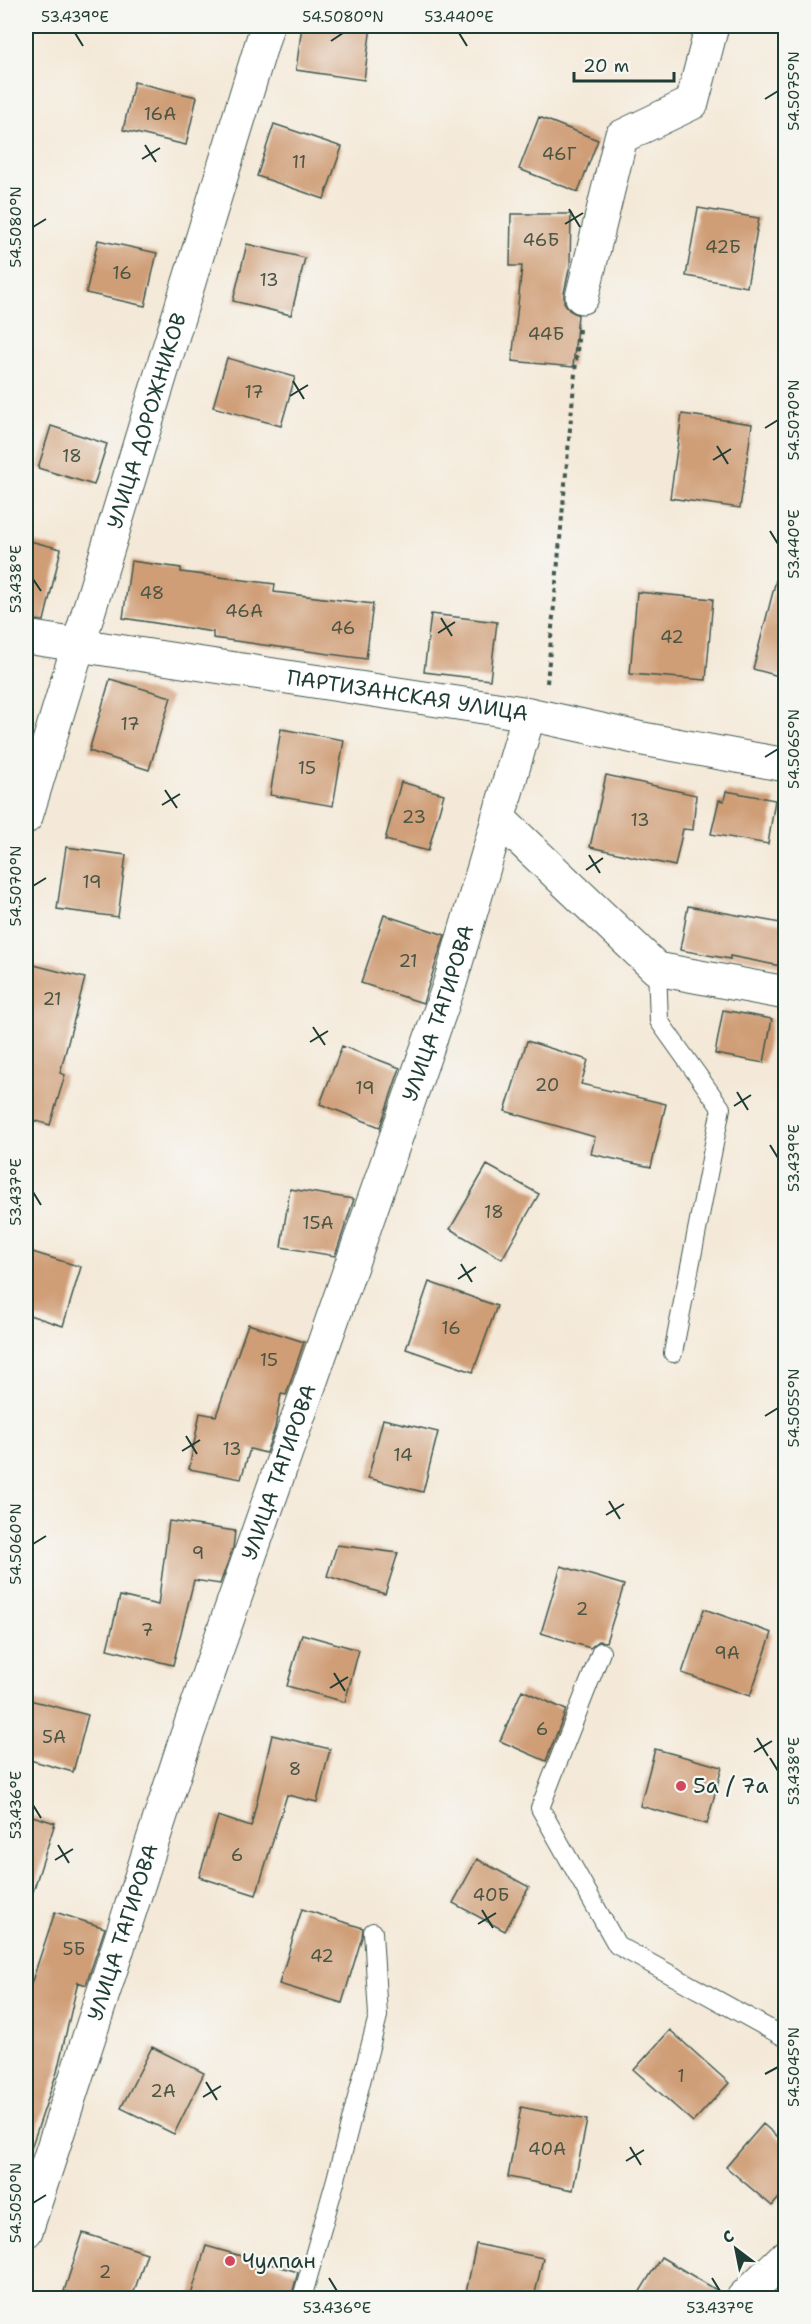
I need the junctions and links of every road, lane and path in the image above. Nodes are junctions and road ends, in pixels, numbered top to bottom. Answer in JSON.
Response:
{"nodes":[{"id":1,"x":267,"y":26,"type":"edge"},
{"id":2,"x":712,"y":26,"type":"edge"},
{"id":3,"x":582,"y":297,"type":"joint"},
{"id":4,"x":26,"y":637,"type":"edge"},
{"id":5,"x":78,"y":646,"type":"junction"},
{"id":6,"x":536,"y":715,"type":"junction"},
{"id":7,"x":786,"y":765,"type":"edge"},
{"id":8,"x":26,"y":817,"type":"edge"},
{"id":9,"x":498,"y":818,"type":"junction"},
{"id":10,"x":657,"y":969,"type":"junction"},
{"id":11,"x":786,"y":993,"type":"edge"},
{"id":12,"x":673,"y":1353,"type":"dead end"},
{"id":13,"x":601,"y":1652,"type":"dead end"},
{"id":14,"x":373,"y":1932,"type":"dead end"},
{"id":15,"x":786,"y":2038,"type":"edge"},
{"id":16,"x":26,"y":2231,"type":"edge"},
{"id":17,"x":786,"y":2256,"type":"edge"},
{"id":18,"x":302,"y":2298,"type":"edge"},
{"id":19,"x":743,"y":2298,"type":"edge"}],
"edges":[{"from":1,"to":5,"type":"street","name":"УЛИЦА ДОРОЖНИКОВ"},
{"from":2,"to":3,"type":"street"},
{"from":3,"to":6,"type":"path"},
{"from":4,"to":5,"type":"street","name":"ПАРТИЗАНСКАЯ УЛИЦА"},
{"from":5,"to":6,"type":"street","name":"ПАРТИЗАНСКАЯ УЛИЦА"},
{"from":5,"to":8,"type":"street","name":"УЛИЦА ДОРОЖНИКОВ"},
{"from":6,"to":7,"type":"street","name":"ПАРТИЗАНСКАЯ УЛИЦА"},
{"from":6,"to":9,"type":"street","name":"УЛИЦА ТАГИРОВА"},
{"from":9,"to":10,"type":"street"},
{"from":9,"to":16,"type":"street","name":"УЛИЦА ТАГИРОВА"},
{"from":10,"to":11,"type":"street"},
{"from":10,"to":12,"type":"lane"},
{"from":13,"to":15,"type":"lane"},
{"from":14,"to":18,"type":"lane"},
{"from":17,"to":19,"type":"street"}]}
